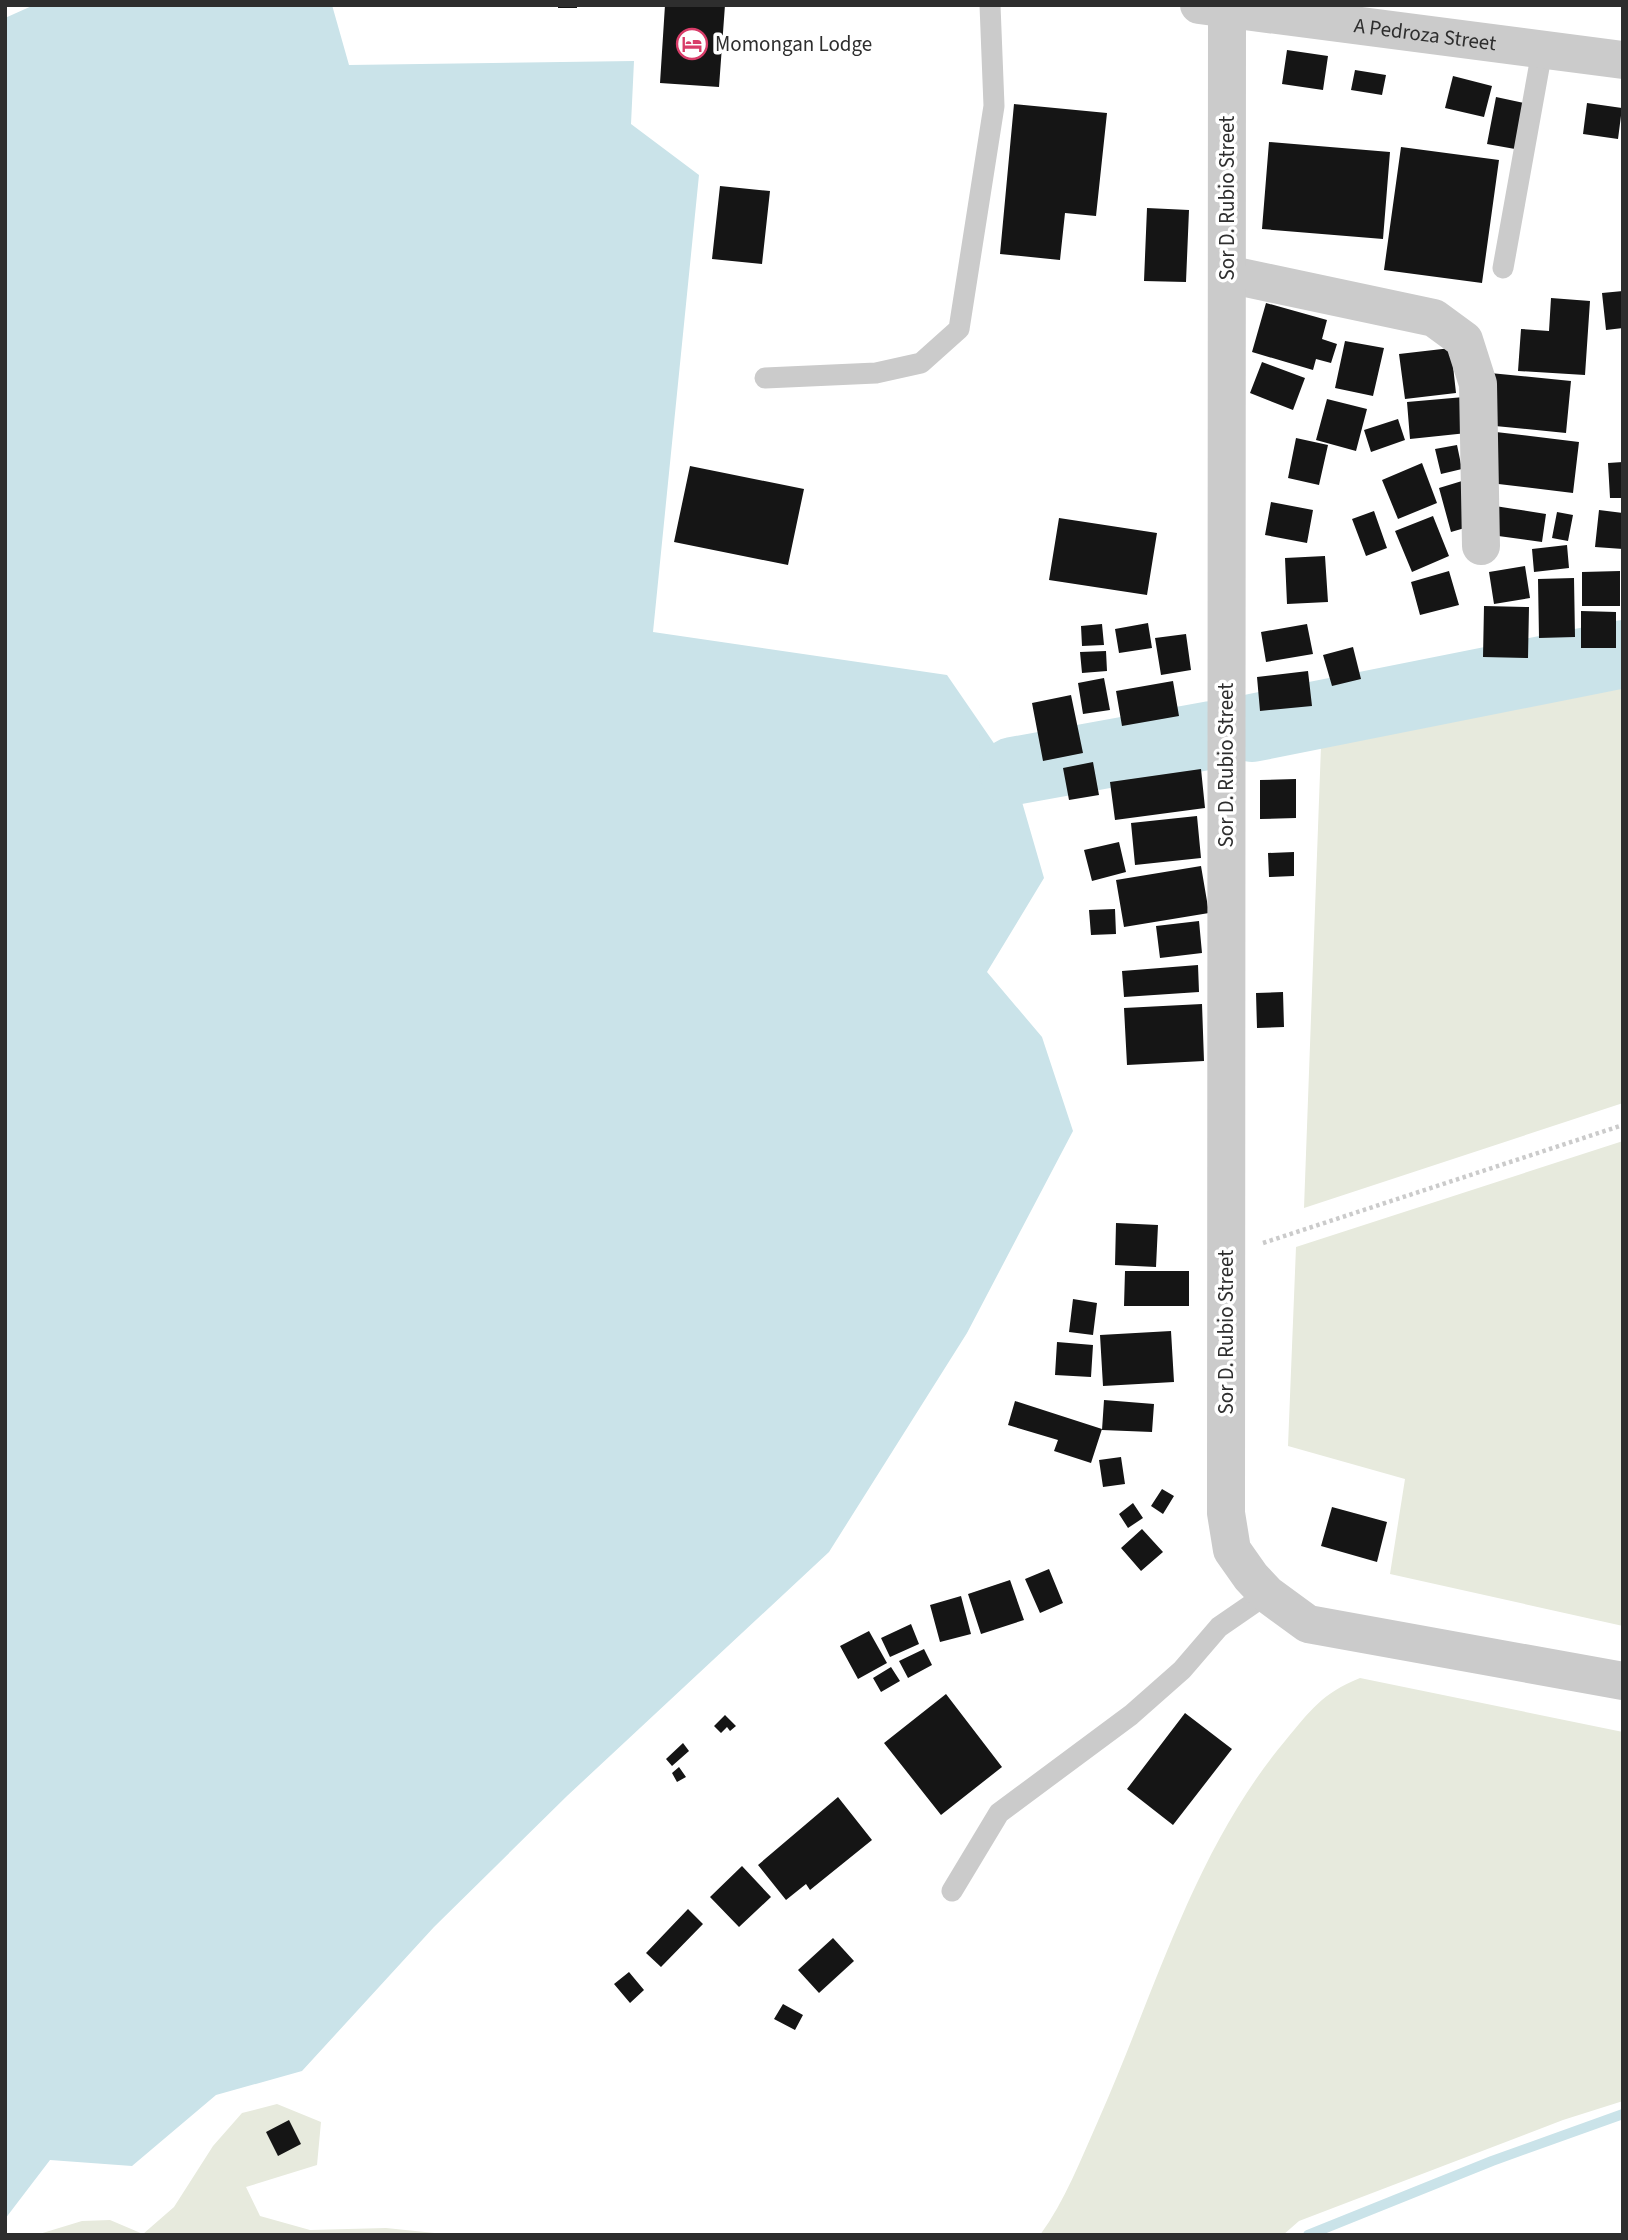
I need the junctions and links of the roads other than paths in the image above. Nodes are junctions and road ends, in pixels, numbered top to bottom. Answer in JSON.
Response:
{"nodes":[{"id":1,"x":990,"y":5,"type":"edge"},
{"id":2,"x":1213,"y":7,"type":"edge"},
{"id":3,"x":1542,"y":51,"type":"junction"},
{"id":4,"x":1623,"y":60,"type":"edge"},
{"id":5,"x":1503,"y":268,"type":"dead end"},
{"id":6,"x":1227,"y":274,"type":"junction"},
{"id":7,"x":765,"y":378,"type":"dead end"},
{"id":8,"x":1481,"y":546,"type":"dead end"},
{"id":9,"x":1267,"y":1594,"type":"junction"},
{"id":10,"x":1623,"y":1681,"type":"edge"},
{"id":11,"x":952,"y":1891,"type":"dead end"}],
"edges":[{"from":1,"to":7,"type":"lane"},
{"from":2,"to":3,"type":"street","name":"A Pedroza Street"},
{"from":2,"to":6,"type":"street","name":"Sor D. Rubio Street"},
{"from":3,"to":4,"type":"street","name":"A Pedroza Street"},
{"from":3,"to":5,"type":"lane"},
{"from":6,"to":8,"type":"street"},
{"from":6,"to":9,"type":"street","name":"Sor D. Rubio Street"},
{"from":9,"to":10,"type":"street"},
{"from":9,"to":11,"type":"lane"}]}
